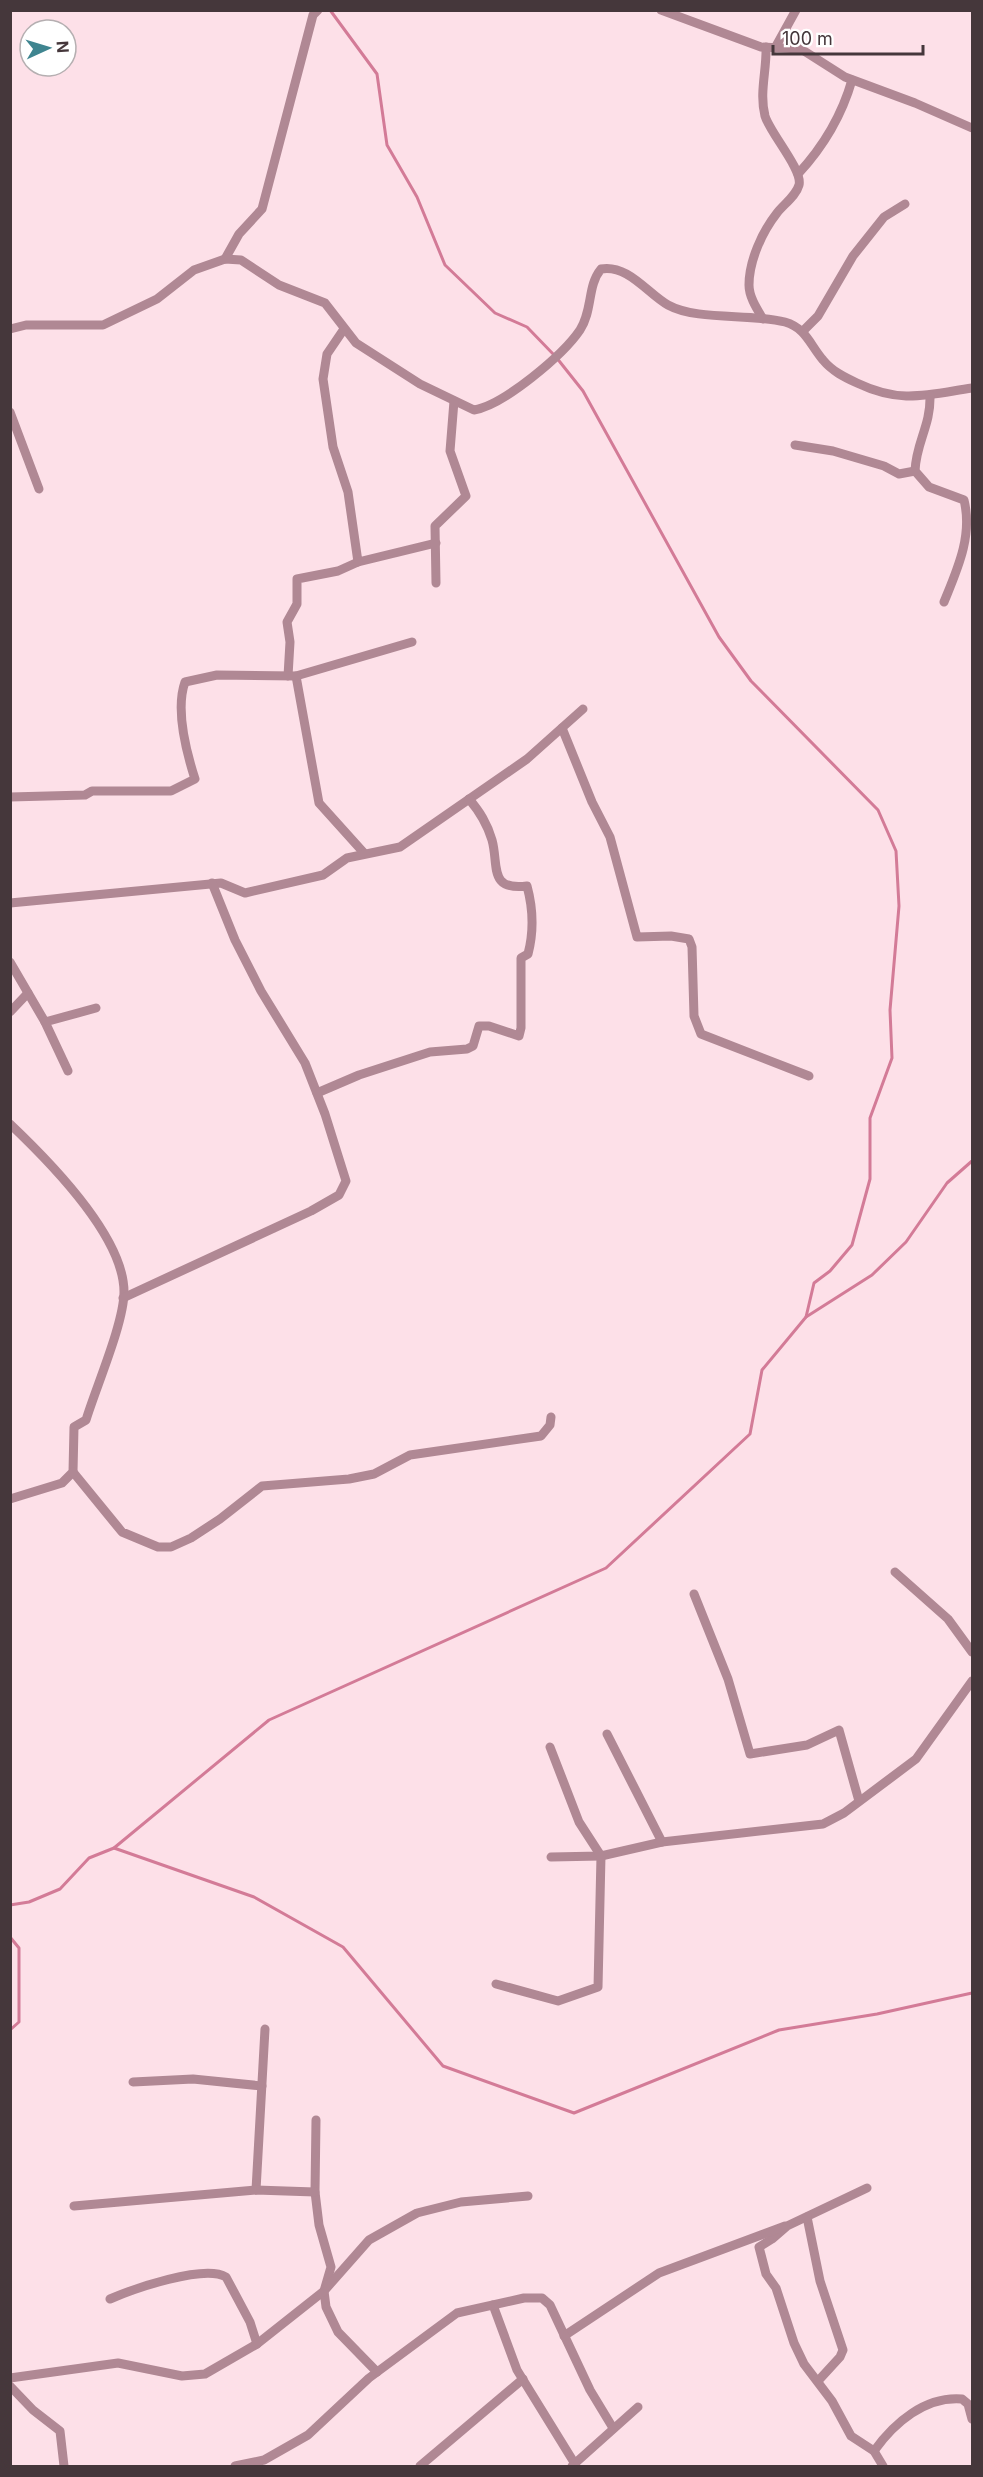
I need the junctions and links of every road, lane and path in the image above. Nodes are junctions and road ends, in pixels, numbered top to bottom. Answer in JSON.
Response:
{"nodes":[{"id":1,"x":318,"y":10,"type":"edge"},
{"id":2,"x":661,"y":10,"type":"edge"},
{"id":3,"x":796,"y":10,"type":"edge"},
{"id":4,"x":770,"y":47,"type":"junction"},
{"id":5,"x":852,"y":80,"type":"junction"},
{"id":6,"x":972,"y":128,"type":"edge"},
{"id":7,"x":798,"y":174,"type":"junction"},
{"id":8,"x":905,"y":204,"type":"dead end"},
{"id":9,"x":225,"y":259,"type":"junction"},
{"id":10,"x":763,"y":319,"type":"junction"},
{"id":11,"x":10,"y":329,"type":"edge"},
{"id":12,"x":344,"y":329,"type":"junction"},
{"id":13,"x":803,"y":332,"type":"junction"},
{"id":14,"x":972,"y":388,"type":"edge"},
{"id":15,"x":930,"y":395,"type":"junction"},
{"id":16,"x":454,"y":402,"type":"junction"},
{"id":17,"x":10,"y":412,"type":"edge"},
{"id":18,"x":795,"y":445,"type":"dead end"},
{"id":19,"x":915,"y":471,"type":"junction"},
{"id":20,"x":39,"y":489,"type":"dead end"},
{"id":21,"x":436,"y":543,"type":"junction"},
{"id":22,"x":358,"y":562,"type":"junction"},
{"id":23,"x":436,"y":584,"type":"dead end"},
{"id":24,"x":944,"y":602,"type":"dead end"},
{"id":25,"x":412,"y":642,"type":"dead end"},
{"id":26,"x":292,"y":676,"type":"junction"},
{"id":27,"x":583,"y":709,"type":"dead end"},
{"id":28,"x":562,"y":728,"type":"junction"},
{"id":29,"x":10,"y":797,"type":"edge"},
{"id":30,"x":470,"y":799,"type":"junction"},
{"id":31,"x":364,"y":853,"type":"junction"},
{"id":32,"x":212,"y":884,"type":"junction"},
{"id":33,"x":10,"y":903,"type":"edge"},
{"id":34,"x":10,"y":962,"type":"edge"},
{"id":35,"x":28,"y":993,"type":"junction"},
{"id":36,"x":96,"y":1008,"type":"dead end"},
{"id":37,"x":10,"y":1012,"type":"edge"},
{"id":38,"x":45,"y":1022,"type":"junction"},
{"id":39,"x":68,"y":1071,"type":"dead end"},
{"id":40,"x":809,"y":1076,"type":"dead end"},
{"id":41,"x":317,"y":1093,"type":"junction"},
{"id":42,"x":10,"y":1125,"type":"edge"},
{"id":43,"x":123,"y":1298,"type":"junction"},
{"id":44,"x":551,"y":1417,"type":"dead end"},
{"id":45,"x":73,"y":1472,"type":"junction"},
{"id":46,"x":10,"y":1499,"type":"edge"},
{"id":47,"x":896,"y":1572,"type":"dead end"},
{"id":48,"x":694,"y":1593,"type":"dead end"},
{"id":49,"x":972,"y":1652,"type":"edge"},
{"id":50,"x":972,"y":1681,"type":"edge"},
{"id":51,"x":607,"y":1734,"type":"dead end"},
{"id":52,"x":550,"y":1747,"type":"dead end"},
{"id":53,"x":859,"y":1801,"type":"junction"},
{"id":54,"x":662,"y":1842,"type":"junction"},
{"id":55,"x":601,"y":1856,"type":"junction"},
{"id":56,"x":551,"y":1857,"type":"dead end"},
{"id":57,"x":496,"y":1984,"type":"dead end"},
{"id":58,"x":265,"y":2030,"type":"dead end"},
{"id":59,"x":133,"y":2082,"type":"dead end"},
{"id":60,"x":262,"y":2086,"type":"junction"},
{"id":61,"x":316,"y":2120,"type":"dead end"},
{"id":62,"x":867,"y":2188,"type":"dead end"},
{"id":63,"x":256,"y":2190,"type":"junction"},
{"id":64,"x":315,"y":2192,"type":"junction"},
{"id":65,"x":528,"y":2196,"type":"dead end"},
{"id":66,"x":74,"y":2206,"type":"dead end"},
{"id":67,"x":807,"y":2217,"type":"junction"},
{"id":68,"x":787,"y":2226,"type":"junction"},
{"id":69,"x":324,"y":2291,"type":"junction"},
{"id":70,"x":110,"y":2299,"type":"dead end"},
{"id":71,"x":494,"y":2305,"type":"junction"},
{"id":72,"x":564,"y":2336,"type":"junction"},
{"id":73,"x":257,"y":2344,"type":"junction"},
{"id":74,"x":377,"y":2372,"type":"junction"},
{"id":75,"x":10,"y":2378,"type":"edge"},
{"id":76,"x":523,"y":2379,"type":"junction"},
{"id":77,"x":818,"y":2381,"type":"junction"},
{"id":78,"x":10,"y":2386,"type":"edge"},
{"id":79,"x":972,"y":2396,"type":"edge"},
{"id":80,"x":962,"y":2399,"type":"junction"},
{"id":81,"x":638,"y":2407,"type":"dead end"},
{"id":82,"x":972,"y":2419,"type":"edge"},
{"id":83,"x":613,"y":2428,"type":"junction"},
{"id":84,"x":874,"y":2451,"type":"junction"},
{"id":85,"x":573,"y":2465,"type":"edge"},
{"id":86,"x":64,"y":2466,"type":"edge"},
{"id":87,"x":235,"y":2466,"type":"edge"},
{"id":88,"x":420,"y":2466,"type":"edge"},
{"id":89,"x":883,"y":2466,"type":"edge"}],
"edges":[{"from":1,"to":9,"type":"street"},
{"from":2,"to":4,"type":"street"},
{"from":3,"to":4,"type":"street"},
{"from":4,"to":5,"type":"street"},
{"from":4,"to":7,"type":"street"},
{"from":5,"to":6,"type":"street"},
{"from":5,"to":7,"type":"street"},
{"from":7,"to":10,"type":"street"},
{"from":8,"to":13,"type":"street"},
{"from":9,"to":11,"type":"street"},
{"from":9,"to":12,"type":"street"},
{"from":10,"to":13,"type":"street"},
{"from":10,"to":16,"type":"street"},
{"from":12,"to":16,"type":"street"},
{"from":12,"to":22,"type":"street"},
{"from":13,"to":15,"type":"street"},
{"from":14,"to":15,"type":"street"},
{"from":15,"to":19,"type":"street"},
{"from":16,"to":21,"type":"street"},
{"from":17,"to":20,"type":"street"},
{"from":18,"to":19,"type":"street"},
{"from":19,"to":24,"type":"street"},
{"from":21,"to":22,"type":"street"},
{"from":21,"to":23,"type":"street"},
{"from":22,"to":26,"type":"street"},
{"from":25,"to":26,"type":"street"},
{"from":26,"to":29,"type":"street"},
{"from":26,"to":31,"type":"street"},
{"from":27,"to":28,"type":"street"},
{"from":28,"to":30,"type":"street"},
{"from":28,"to":40,"type":"street"},
{"from":30,"to":31,"type":"street"},
{"from":30,"to":41,"type":"street"},
{"from":31,"to":32,"type":"street"},
{"from":32,"to":33,"type":"street"},
{"from":32,"to":41,"type":"street"},
{"from":34,"to":35,"type":"street"},
{"from":35,"to":37,"type":"street"},
{"from":35,"to":38,"type":"street"},
{"from":36,"to":38,"type":"street"},
{"from":38,"to":39,"type":"street"},
{"from":41,"to":43,"type":"street"},
{"from":42,"to":43,"type":"street"},
{"from":43,"to":45,"type":"street"},
{"from":44,"to":45,"type":"street"},
{"from":45,"to":46,"type":"street"},
{"from":47,"to":49,"type":"street"},
{"from":48,"to":53,"type":"street"},
{"from":50,"to":53,"type":"street"},
{"from":51,"to":54,"type":"street"},
{"from":52,"to":55,"type":"street"},
{"from":53,"to":54,"type":"street"},
{"from":54,"to":55,"type":"street"},
{"from":55,"to":56,"type":"street"},
{"from":55,"to":57,"type":"street"},
{"from":58,"to":60,"type":"street"},
{"from":59,"to":60,"type":"street"},
{"from":60,"to":63,"type":"street"},
{"from":61,"to":64,"type":"street"},
{"from":62,"to":67,"type":"street"},
{"from":63,"to":64,"type":"street"},
{"from":63,"to":66,"type":"street"},
{"from":64,"to":69,"type":"street"},
{"from":65,"to":69,"type":"street"},
{"from":67,"to":68,"type":"street"},
{"from":67,"to":77,"type":"street"},
{"from":68,"to":72,"type":"street"},
{"from":68,"to":77,"type":"street"},
{"from":69,"to":73,"type":"street"},
{"from":69,"to":74,"type":"street"},
{"from":70,"to":73,"type":"street"},
{"from":71,"to":72,"type":"street"},
{"from":71,"to":74,"type":"street"},
{"from":71,"to":76,"type":"street"},
{"from":72,"to":83,"type":"street"},
{"from":73,"to":75,"type":"street"},
{"from":74,"to":87,"type":"street"},
{"from":76,"to":85,"type":"street"},
{"from":76,"to":88,"type":"street"},
{"from":77,"to":84,"type":"street"},
{"from":78,"to":86,"type":"street"},
{"from":79,"to":80,"type":"street"},
{"from":80,"to":82,"type":"street"},
{"from":80,"to":84,"type":"street"},
{"from":81,"to":83,"type":"street"},
{"from":83,"to":85,"type":"street"},
{"from":84,"to":89,"type":"street"}]}
